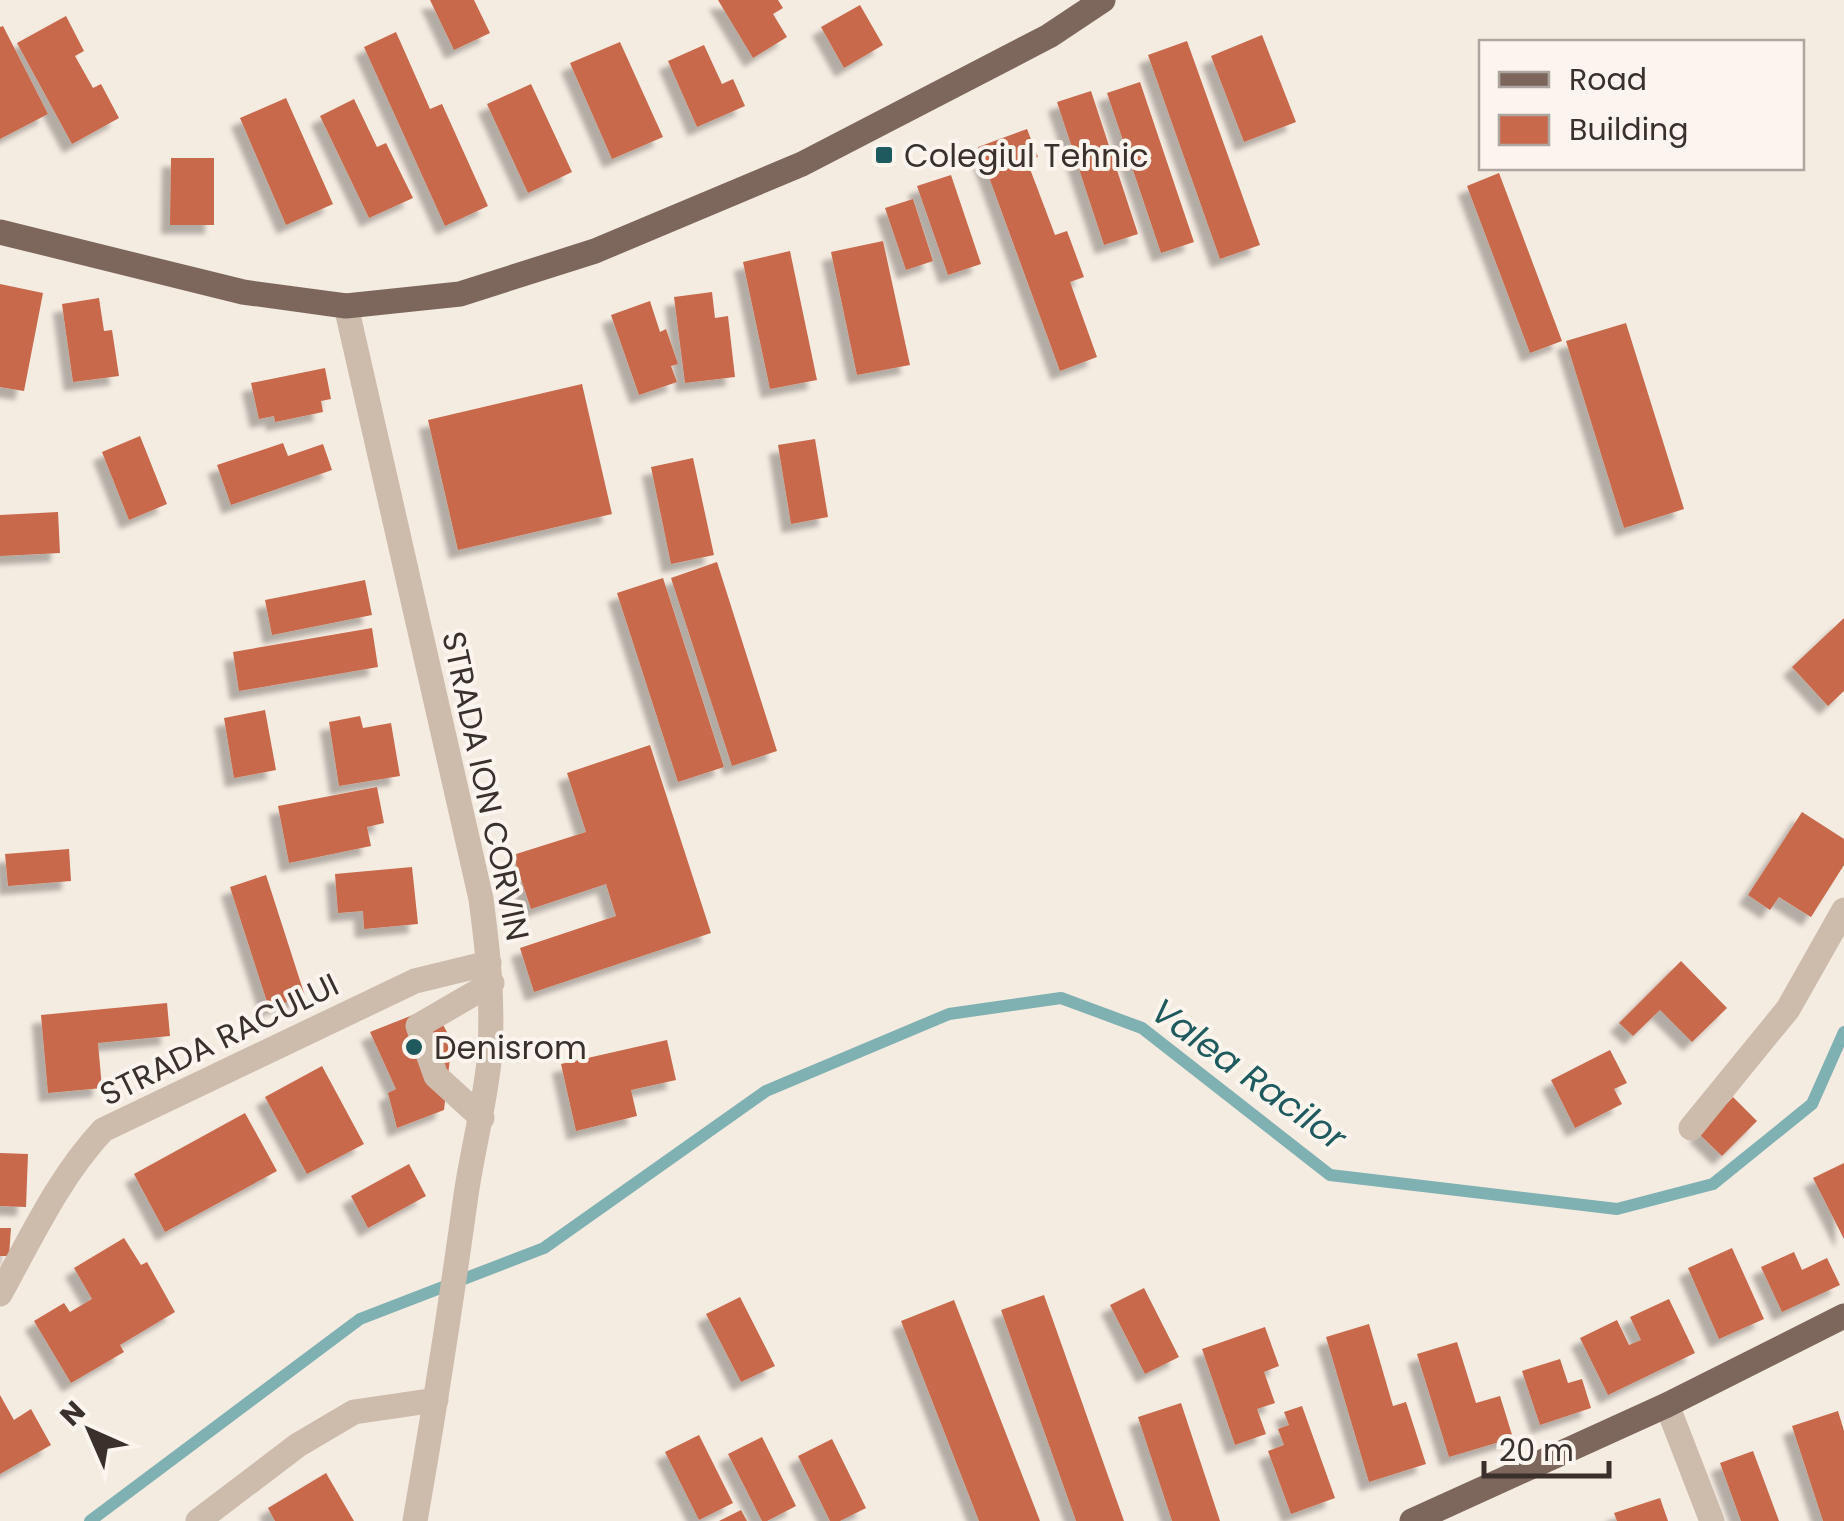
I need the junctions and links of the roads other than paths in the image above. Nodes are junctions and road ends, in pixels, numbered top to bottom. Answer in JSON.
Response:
{"nodes":[{"id":1,"x":1103,"y":0,"type":"edge"},
{"id":2,"x":0,"y":232,"type":"edge"},
{"id":3,"x":346,"y":306,"type":"junction"},
{"id":4,"x":1844,"y":910,"type":"edge"},
{"id":5,"x":490,"y":973,"type":"junction"},
{"id":6,"x":482,"y":1118,"type":"junction"},
{"id":7,"x":1691,"y":1128,"type":"dead end"},
{"id":8,"x":0,"y":1294,"type":"edge"},
{"id":9,"x":1844,"y":1316,"type":"edge"},
{"id":10,"x":436,"y":1400,"type":"junction"},
{"id":11,"x":1667,"y":1404,"type":"junction"},
{"id":12,"x":198,"y":1521,"type":"edge"},
{"id":13,"x":415,"y":1521,"type":"edge"},
{"id":14,"x":1412,"y":1521,"type":"edge"},
{"id":15,"x":1712,"y":1521,"type":"edge"}],
"edges":[{"from":1,"to":3,"type":"main road"},
{"from":2,"to":3,"type":"main road"},
{"from":3,"to":5,"type":"street","name":"STRADA ION CORVIN"},
{"from":4,"to":7,"type":"street"},
{"from":5,"to":6,"type":"street","name":"STRADA ION CORVIN"},
{"from":5,"to":6,"type":"street"},
{"from":5,"to":8,"type":"street","name":"STRADA RACULUI"},
{"from":6,"to":10,"type":"street","name":"STRADA ION CORVIN"},
{"from":9,"to":11,"type":"main road"},
{"from":10,"to":12,"type":"street"},
{"from":10,"to":13,"type":"street","name":"STRADA ION CORVIN"},
{"from":11,"to":14,"type":"main road"},
{"from":11,"to":15,"type":"street"}]}
